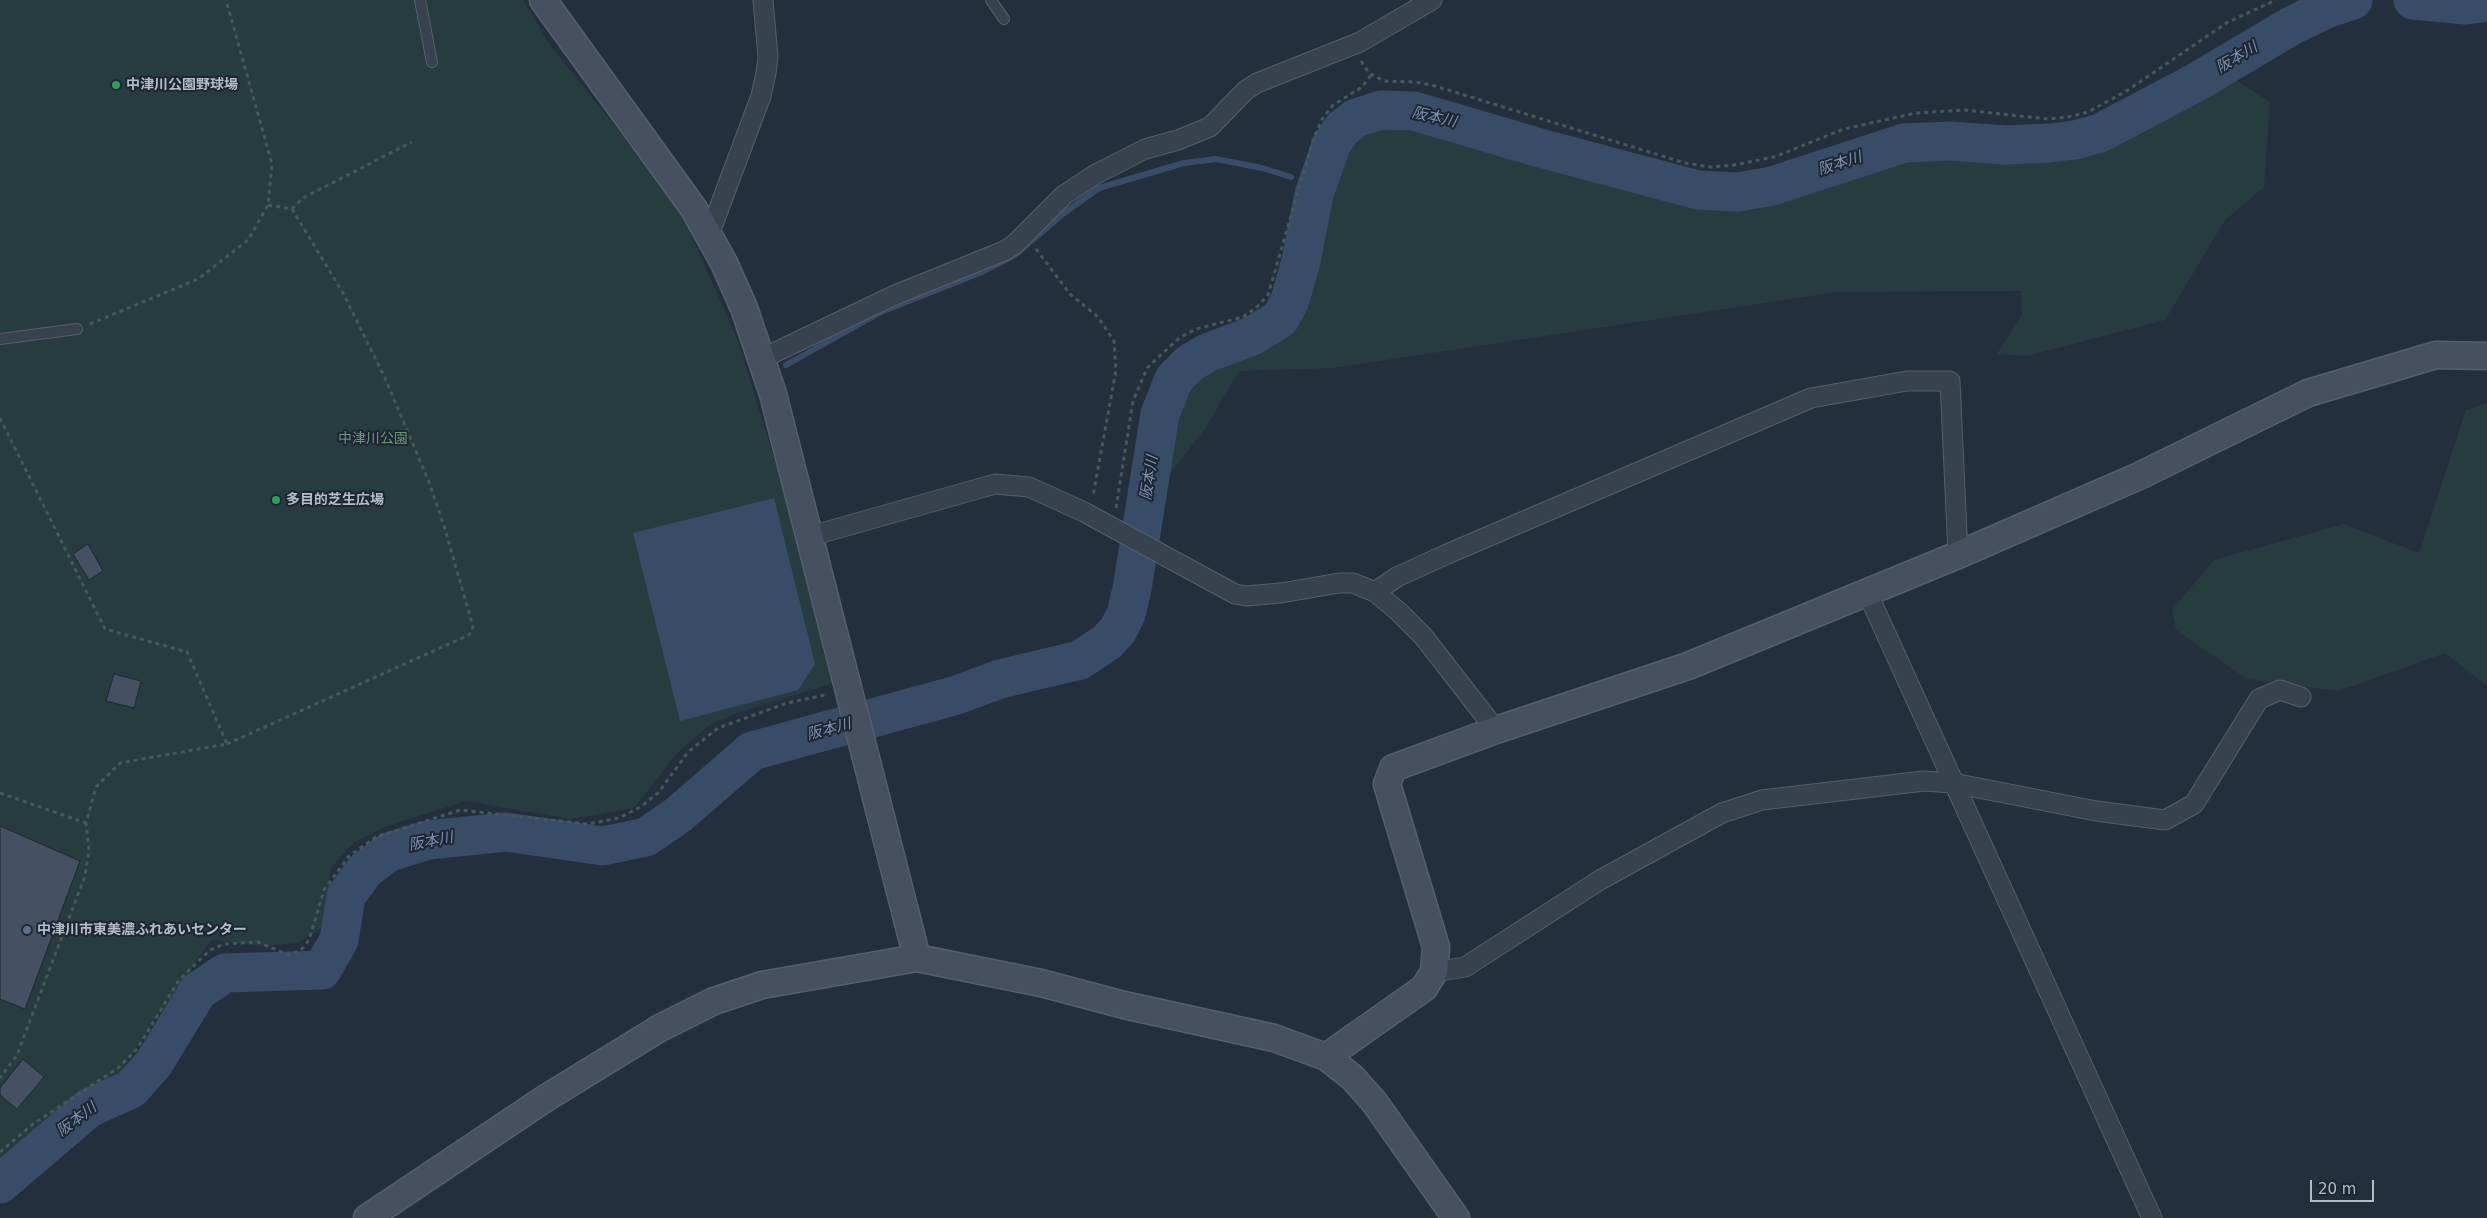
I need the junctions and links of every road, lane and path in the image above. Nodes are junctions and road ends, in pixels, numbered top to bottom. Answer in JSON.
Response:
{"nodes":[{"id":1,"x":226,"y":0,"type":"edge"},
{"id":2,"x":420,"y":0,"type":"edge"},
{"id":3,"x":543,"y":0,"type":"edge"},
{"id":4,"x":763,"y":0,"type":"edge"},
{"id":5,"x":991,"y":0,"type":"edge"},
{"id":6,"x":1432,"y":0,"type":"edge"},
{"id":7,"x":2276,"y":0,"type":"edge"},
{"id":8,"x":1004,"y":18,"type":"dead end"},
{"id":9,"x":1353,"y":45,"type":"junction"},
{"id":10,"x":432,"y":62,"type":"dead end"},
{"id":11,"x":1371,"y":75,"type":"junction"},
{"id":12,"x":412,"y":142,"type":"dead end"},
{"id":13,"x":268,"y":205,"type":"junction"},
{"id":14,"x":292,"y":209,"type":"junction"},
{"id":15,"x":709,"y":235,"type":"junction"},
{"id":16,"x":1036,"y":249,"type":"dead end"},
{"id":17,"x":78,"y":329,"type":"joint"},
{"id":18,"x":0,"y":339,"type":"edge"},
{"id":19,"x":2487,"y":356,"type":"edge"},
{"id":20,"x":761,"y":359,"type":"junction"},
{"id":21,"x":0,"y":418,"type":"edge"},
{"id":22,"x":1084,"y":512,"type":"junction"},
{"id":23,"x":1114,"y":529,"type":"junction"},
{"id":24,"x":811,"y":536,"type":"junction"},
{"id":25,"x":1958,"y":555,"type":"junction"},
{"id":26,"x":1375,"y":592,"type":"junction"},
{"id":27,"x":1867,"y":592,"type":"junction"},
{"id":28,"x":851,"y":695,"type":"junction"},
{"id":29,"x":2301,"y":696,"type":"dead end"},
{"id":30,"x":1496,"y":730,"type":"junction"},
{"id":31,"x":227,"y":744,"type":"junction"},
{"id":32,"x":1953,"y":783,"type":"junction"},
{"id":33,"x":0,"y":793,"type":"edge"},
{"id":34,"x":86,"y":823,"type":"junction"},
{"id":35,"x":917,"y":958,"type":"junction"},
{"id":36,"x":1434,"y":972,"type":"junction"},
{"id":37,"x":1326,"y":1057,"type":"junction"},
{"id":38,"x":0,"y":1078,"type":"edge"},
{"id":39,"x":0,"y":1152,"type":"edge"},
{"id":40,"x":367,"y":1218,"type":"edge"},
{"id":41,"x":1456,"y":1218,"type":"edge"},
{"id":42,"x":2152,"y":1218,"type":"edge"}],
"edges":[{"from":1,"to":13,"type":"path"},
{"from":2,"to":10,"type":"lane"},
{"from":3,"to":15,"type":"street"},
{"from":4,"to":15,"type":"street"},
{"from":5,"to":8,"type":"lane"},
{"from":6,"to":9,"type":"street"},
{"from":7,"to":11,"type":"path"},
{"from":9,"to":11,"type":"path"},
{"from":9,"to":20,"type":"street"},
{"from":11,"to":23,"type":"path"},
{"from":12,"to":14,"type":"path"},
{"from":13,"to":14,"type":"path"},
{"from":13,"to":17,"type":"path"},
{"from":14,"to":31,"type":"path"},
{"from":15,"to":20,"type":"street"},
{"from":16,"to":22,"type":"path"},
{"from":17,"to":18,"type":"lane"},
{"from":19,"to":25,"type":"street"},
{"from":20,"to":24,"type":"street"},
{"from":21,"to":31,"type":"path"},
{"from":22,"to":23,"type":"street"},
{"from":22,"to":24,"type":"street"},
{"from":23,"to":26,"type":"street"},
{"from":24,"to":28,"type":"street"},
{"from":25,"to":26,"type":"street"},
{"from":25,"to":27,"type":"street"},
{"from":26,"to":30,"type":"street"},
{"from":27,"to":30,"type":"street"},
{"from":27,"to":32,"type":"street"},
{"from":28,"to":35,"type":"street"},
{"from":28,"to":39,"type":"path"},
{"from":29,"to":32,"type":"street"},
{"from":30,"to":36,"type":"street"},
{"from":31,"to":34,"type":"path"},
{"from":32,"to":36,"type":"street"},
{"from":32,"to":42,"type":"street"},
{"from":33,"to":34,"type":"path"},
{"from":34,"to":38,"type":"path"},
{"from":35,"to":37,"type":"street"},
{"from":35,"to":40,"type":"street"},
{"from":36,"to":37,"type":"street"},
{"from":37,"to":41,"type":"street"}]}
